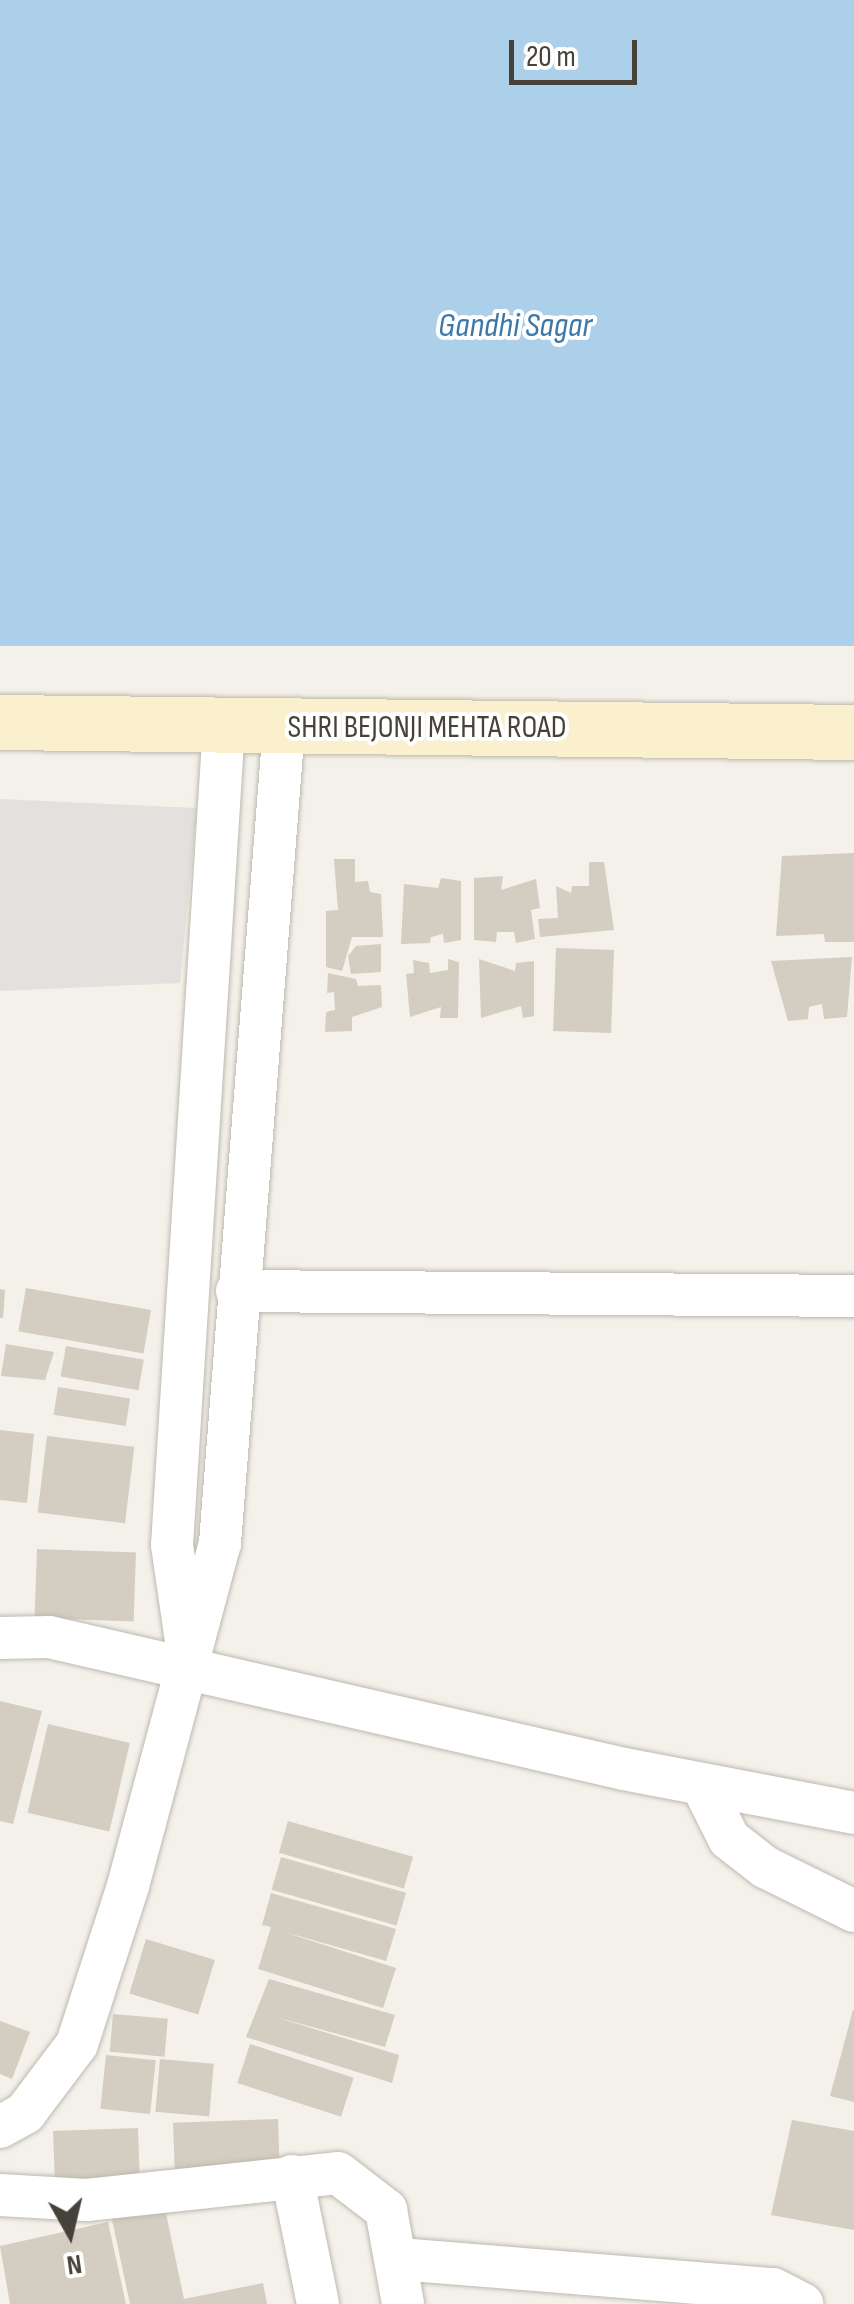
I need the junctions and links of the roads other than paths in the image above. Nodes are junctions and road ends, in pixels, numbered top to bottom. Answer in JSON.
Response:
{"nodes":[{"id":1,"x":0,"y":722,"type":"edge"},
{"id":2,"x":224,"y":726,"type":"junction"},
{"id":3,"x":284,"y":727,"type":"junction"},
{"id":4,"x":854,"y":732,"type":"edge"},
{"id":5,"x":237,"y":1291,"type":"junction"},
{"id":6,"x":854,"y":1296,"type":"edge"},
{"id":7,"x":0,"y":1638,"type":"edge"},
{"id":8,"x":189,"y":1666,"type":"junction"},
{"id":9,"x":702,"y":1786,"type":"junction"},
{"id":10,"x":854,"y":1813,"type":"edge"},
{"id":11,"x":854,"y":1911,"type":"edge"},
{"id":12,"x":0,"y":2127,"type":"edge"},
{"id":13,"x":292,"y":2176,"type":"junction"},
{"id":14,"x":0,"y":2195,"type":"edge"},
{"id":15,"x":399,"y":2259,"type":"junction"},
{"id":16,"x":318,"y":2304,"type":"edge"},
{"id":17,"x":403,"y":2304,"type":"edge"},
{"id":18,"x":802,"y":2304,"type":"edge"}],
"edges":[{"from":1,"to":2,"type":"main road","name":"SHRI BEJONJI MEHTA ROAD"},
{"from":2,"to":3,"type":"main road","name":"SHRI BEJONJI MEHTA ROAD"},
{"from":2,"to":8,"type":"street"},
{"from":3,"to":4,"type":"main road","name":"SHRI BEJONJI MEHTA ROAD"},
{"from":3,"to":5,"type":"street"},
{"from":5,"to":6,"type":"street"},
{"from":5,"to":8,"type":"street"},
{"from":7,"to":8,"type":"street"},
{"from":8,"to":9,"type":"street"},
{"from":8,"to":12,"type":"street"},
{"from":9,"to":10,"type":"street"},
{"from":9,"to":11,"type":"street"},
{"from":13,"to":14,"type":"street"},
{"from":13,"to":15,"type":"street"},
{"from":13,"to":16,"type":"street"},
{"from":15,"to":17,"type":"street"},
{"from":15,"to":18,"type":"street"}]}
